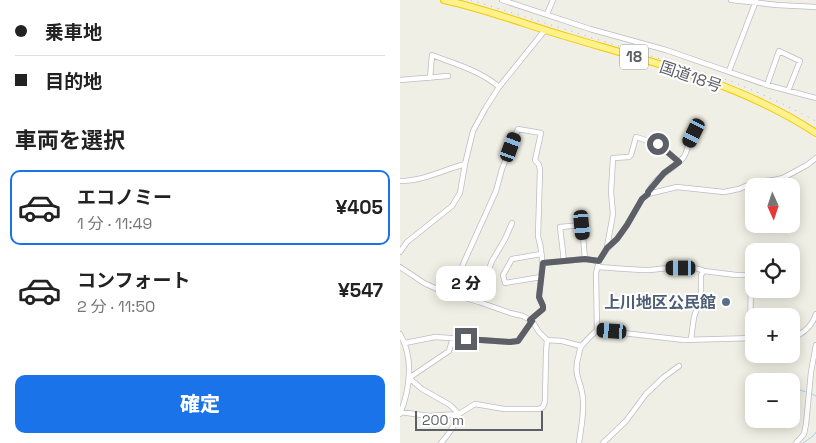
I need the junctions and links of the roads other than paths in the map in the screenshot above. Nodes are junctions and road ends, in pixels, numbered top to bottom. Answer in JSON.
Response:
{"nodes":[{"id":1,"x":444,"y":0,"type":"edge"},
{"id":2,"x":502,"y":0,"type":"edge"},
{"id":3,"x":553,"y":0,"type":"edge"},
{"id":4,"x":730,"y":0,"type":"edge"},
{"id":5,"x":756,"y":1,"type":"edge"},
{"id":6,"x":816,"y":7,"type":"edge"},
{"id":7,"x":547,"y":14,"type":"junction"},
{"id":8,"x":545,"y":30,"type":"junction"},
{"id":9,"x":729,"y":71,"type":"junction"},
{"id":10,"x":448,"y":76,"type":"dead end"},
{"id":11,"x":430,"y":78,"type":"junction"},
{"id":12,"x":400,"y":80,"type":"edge"},
{"id":13,"x":767,"y":85,"type":"junction"},
{"id":14,"x":499,"y":87,"type":"junction"},
{"id":15,"x":788,"y":90,"type":"junction"},
{"id":16,"x":816,"y":98,"type":"edge"},
{"id":17,"x":699,"y":127,"type":"dead end"},
{"id":18,"x":816,"y":132,"type":"edge"},
{"id":19,"x":816,"y":158,"type":"edge"},
{"id":20,"x":679,"y":162,"type":"junction"},
{"id":21,"x":465,"y":164,"type":"junction"},
{"id":22,"x":400,"y":181,"type":"edge"},
{"id":23,"x":648,"y":194,"type":"junction"},
{"id":24,"x":512,"y":223,"type":"dead end"},
{"id":25,"x":607,"y":248,"type":"junction"},
{"id":26,"x":400,"y":252,"type":"edge"},
{"id":27,"x":541,"y":254,"type":"junction"},
{"id":28,"x":585,"y":259,"type":"junction"},
{"id":29,"x":564,"y":261,"type":"junction"},
{"id":30,"x":599,"y":261,"type":"junction"},
{"id":31,"x":543,"y":263,"type":"junction"},
{"id":32,"x":400,"y":267,"type":"edge"},
{"id":33,"x":598,"y":267,"type":"junction"},
{"id":34,"x":704,"y":271,"type":"junction"},
{"id":35,"x":541,"y":277,"type":"junction"},
{"id":36,"x":452,"y":294,"type":"junction"},
{"id":37,"x":479,"y":302,"type":"junction"},
{"id":38,"x":752,"y":308,"type":"edge"},
{"id":39,"x":816,"y":314,"type":"edge"},
{"id":40,"x":531,"y":320,"type":"junction"},
{"id":41,"x":597,"y":330,"type":"junction"},
{"id":42,"x":400,"y":334,"type":"edge"},
{"id":43,"x":800,"y":335,"type":"edge"},
{"id":44,"x":453,"y":338,"type":"junction"},
{"id":45,"x":745,"y":338,"type":"edge"},
{"id":46,"x":691,"y":339,"type":"junction"},
{"id":47,"x":547,"y":340,"type":"junction"},
{"id":48,"x":405,"y":343,"type":"junction"},
{"id":49,"x":816,"y":345,"type":"edge"},
{"id":50,"x":581,"y":346,"type":"junction"},
{"id":51,"x":679,"y":366,"type":"dead end"},
{"id":52,"x":409,"y":378,"type":"junction"},
{"id":53,"x":810,"y":385,"type":"junction"},
{"id":54,"x":816,"y":388,"type":"edge"},
{"id":55,"x":400,"y":413,"type":"edge"},
{"id":56,"x":458,"y":414,"type":"junction"},
{"id":57,"x":447,"y":437,"type":"junction"},
{"id":58,"x":441,"y":443,"type":"edge"},
{"id":59,"x":446,"y":443,"type":"edge"},
{"id":60,"x":579,"y":443,"type":"edge"},
{"id":61,"x":602,"y":443,"type":"edge"},
{"id":62,"x":797,"y":443,"type":"edge"}],
"edges":[{"from":1,"to":8,"type":"highway","name":"国道18号","number":"18"},
{"from":2,"to":7,"type":"street"},
{"from":3,"to":7,"type":"street"},
{"from":4,"to":5,"type":"street"},
{"from":5,"to":6,"type":"street"},
{"from":5,"to":9,"type":"street"},
{"from":7,"to":9,"type":"street"},
{"from":8,"to":14,"type":"street"},
{"from":8,"to":18,"type":"highway","name":"国道18号","number":"18"},
{"from":9,"to":13,"type":"street"},
{"from":10,"to":11,"type":"street"},
{"from":11,"to":12,"type":"street"},
{"from":11,"to":14,"type":"street"},
{"from":13,"to":15,"type":"street"},
{"from":13,"to":15,"type":"street"},
{"from":14,"to":21,"type":"street"},
{"from":15,"to":16,"type":"street"},
{"from":17,"to":20,"type":"street"},
{"from":19,"to":23,"type":"street"},
{"from":20,"to":23,"type":"street"},
{"from":20,"to":25,"type":"street"},
{"from":21,"to":22,"type":"street"},
{"from":21,"to":26,"type":"street"},
{"from":23,"to":25,"type":"street"},
{"from":24,"to":37,"type":"street"},
{"from":25,"to":30,"type":"street"},
{"from":27,"to":31,"type":"street"},
{"from":27,"to":35,"type":"street"},
{"from":27,"to":36,"type":"street"},
{"from":28,"to":29,"type":"street"},
{"from":28,"to":29,"type":"street"},
{"from":28,"to":30,"type":"street"},
{"from":29,"to":31,"type":"street"},
{"from":30,"to":33,"type":"street"},
{"from":31,"to":35,"type":"street"},
{"from":32,"to":36,"type":"street"},
{"from":33,"to":34,"type":"street"},
{"from":33,"to":41,"type":"street"},
{"from":34,"to":38,"type":"street"},
{"from":34,"to":46,"type":"street"},
{"from":35,"to":40,"type":"street"},
{"from":36,"to":37,"type":"street"},
{"from":37,"to":40,"type":"street"},
{"from":39,"to":43,"type":"street"},
{"from":40,"to":44,"type":"street"},
{"from":40,"to":47,"type":"street"},
{"from":41,"to":46,"type":"street"},
{"from":41,"to":50,"type":"street"},
{"from":42,"to":48,"type":"street"},
{"from":44,"to":48,"type":"street"},
{"from":44,"to":52,"type":"street"},
{"from":45,"to":46,"type":"street"},
{"from":47,"to":50,"type":"street"},
{"from":47,"to":56,"type":"street"},
{"from":48,"to":52,"type":"street"},
{"from":49,"to":53,"type":"street"},
{"from":50,"to":60,"type":"street"},
{"from":51,"to":61,"type":"street"},
{"from":52,"to":55,"type":"street"},
{"from":52,"to":56,"type":"street"},
{"from":53,"to":54,"type":"street"},
{"from":53,"to":62,"type":"street"},
{"from":55,"to":56,"type":"street"},
{"from":56,"to":57,"type":"street"},
{"from":57,"to":58,"type":"street"},
{"from":57,"to":59,"type":"street"}]}
